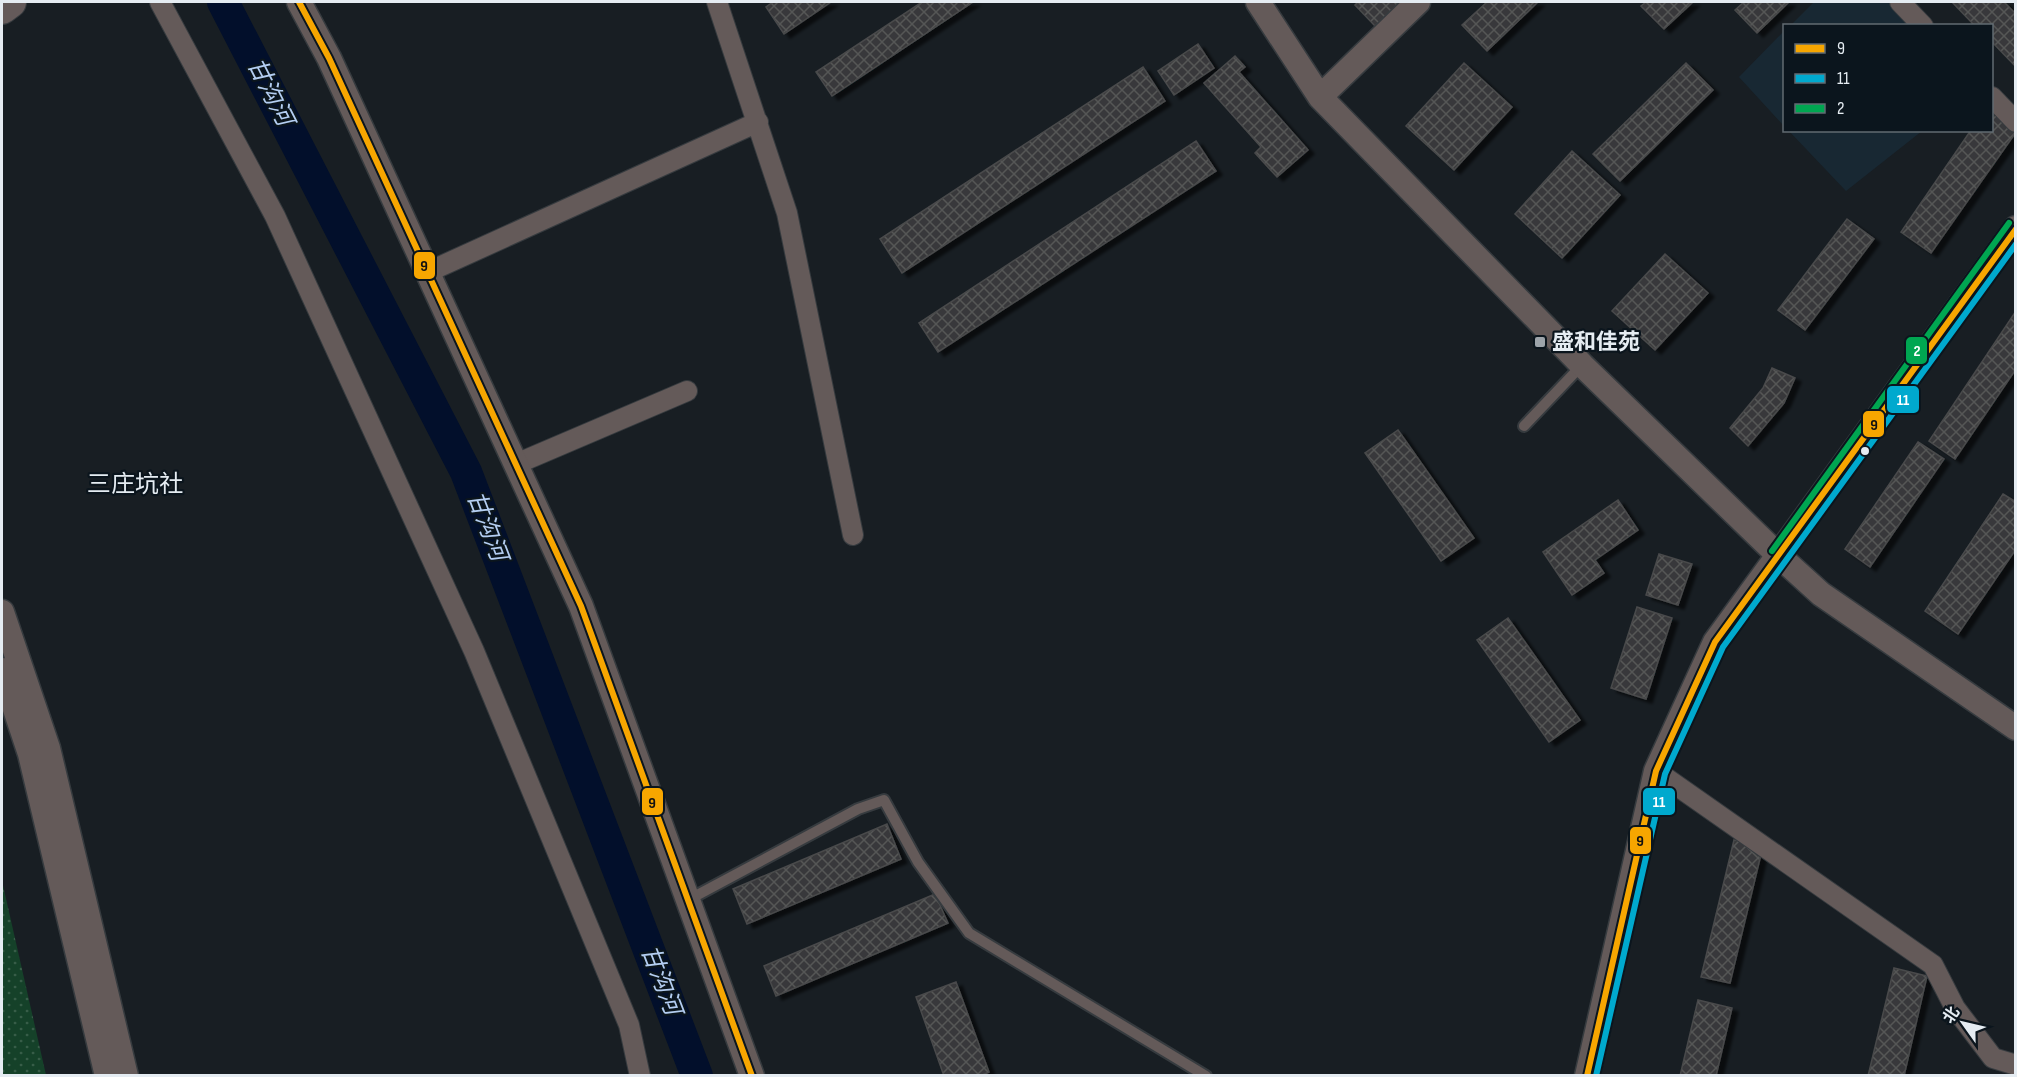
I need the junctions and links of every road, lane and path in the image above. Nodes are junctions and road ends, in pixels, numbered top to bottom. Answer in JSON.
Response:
{"nodes":[{"id":1,"x":10,"y":2,"type":"edge"},
{"id":2,"x":160,"y":2,"type":"edge"},
{"id":3,"x":299,"y":2,"type":"edge"},
{"id":4,"x":717,"y":2,"type":"edge"},
{"id":5,"x":1258,"y":2,"type":"edge"},
{"id":6,"x":1419,"y":2,"type":"edge"},
{"id":7,"x":1900,"y":2,"type":"edge"},
{"id":8,"x":2,"y":8,"type":"edge"},
{"id":9,"x":1921,"y":24,"type":"edge"},
{"id":10,"x":1320,"y":97,"type":"junction"},
{"id":11,"x":1993,"y":98,"type":"edge"},
{"id":12,"x":758,"y":122,"type":"junction"},
{"id":13,"x":2016,"y":122,"type":"edge"},
{"id":14,"x":2016,"y":228,"type":"edge"},
{"id":15,"x":428,"y":272,"type":"junction"},
{"id":16,"x":1582,"y":365,"type":"junction"},
{"id":17,"x":687,"y":391,"type":"dead end"},
{"id":18,"x":1524,"y":426,"type":"dead end"},
{"id":19,"x":516,"y":464,"type":"junction"},
{"id":20,"x":853,"y":535,"type":"dead end"},
{"id":21,"x":1779,"y":556,"type":"junction"},
{"id":22,"x":2,"y":612,"type":"edge"},
{"id":23,"x":2,"y":670,"type":"edge"},
{"id":24,"x":2016,"y":728,"type":"edge"},
{"id":25,"x":1656,"y":771,"type":"junction"},
{"id":26,"x":688,"y":900,"type":"junction"},
{"id":27,"x":2016,"y":1065,"type":"edge"},
{"id":28,"x":107,"y":1076,"type":"edge"},
{"id":29,"x":126,"y":1076,"type":"edge"},
{"id":30,"x":640,"y":1076,"type":"edge"},
{"id":31,"x":752,"y":1076,"type":"edge"},
{"id":32,"x":1206,"y":1076,"type":"edge"},
{"id":33,"x":1587,"y":1076,"type":"edge"}],
"edges":[{"from":1,"to":8,"type":"main road"},
{"from":2,"to":30,"type":"street"},
{"from":3,"to":15,"type":"street"},
{"from":4,"to":12,"type":"street"},
{"from":5,"to":10,"type":"street"},
{"from":6,"to":10,"type":"street"},
{"from":7,"to":9,"type":"street"},
{"from":10,"to":16,"type":"street"},
{"from":11,"to":13,"type":"street"},
{"from":12,"to":15,"type":"street"},
{"from":12,"to":20,"type":"street"},
{"from":14,"to":21,"type":"street"},
{"from":15,"to":19,"type":"street"},
{"from":16,"to":18,"type":"lane"},
{"from":16,"to":21,"type":"street"},
{"from":17,"to":19,"type":"street"},
{"from":19,"to":26,"type":"street"},
{"from":21,"to":24,"type":"street"},
{"from":21,"to":25,"type":"street"},
{"from":22,"to":29,"type":"street"},
{"from":23,"to":28,"type":"street"},
{"from":25,"to":27,"type":"street"},
{"from":25,"to":33,"type":"street"},
{"from":26,"to":31,"type":"street"},
{"from":26,"to":32,"type":"lane"}]}
